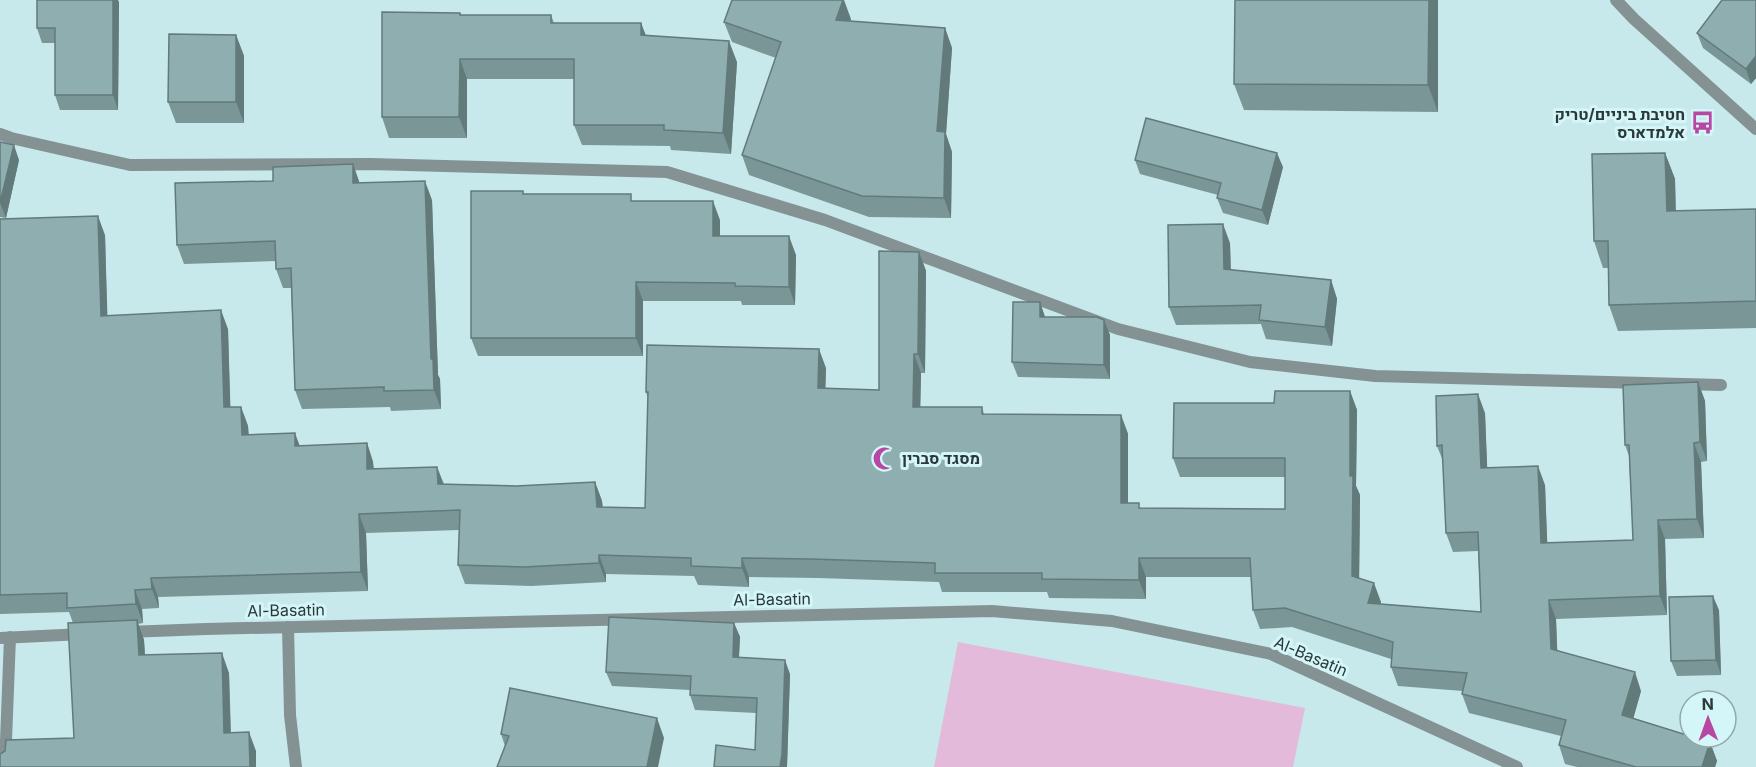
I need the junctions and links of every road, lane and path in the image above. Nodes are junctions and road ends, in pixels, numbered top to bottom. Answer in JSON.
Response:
{"nodes":[{"id":1,"x":1616,"y":0,"type":"edge"},
{"id":2,"x":1756,"y":129,"type":"edge"},
{"id":3,"x":0,"y":134,"type":"edge"},
{"id":4,"x":1722,"y":385,"type":"dead end"},
{"id":5,"x":288,"y":627,"type":"junction"},
{"id":6,"x":114,"y":633,"type":"edge"},
{"id":7,"x":91,"y":634,"type":"edge"},
{"id":8,"x":5,"y":637,"type":"edge"},
{"id":9,"x":5,"y":767,"type":"edge"},
{"id":10,"x":296,"y":767,"type":"edge"},
{"id":11,"x":1517,"y":767,"type":"edge"}],
"edges":[{"from":1,"to":2,"type":"street"},
{"from":3,"to":4,"type":"street"},
{"from":5,"to":6,"type":"street","name":"Al-Basatin"},
{"from":5,"to":10,"type":"street"},
{"from":5,"to":11,"type":"street","name":"Al-Basatin"},
{"from":7,"to":8,"type":"street"},
{"from":8,"to":9,"type":"street"}]}
